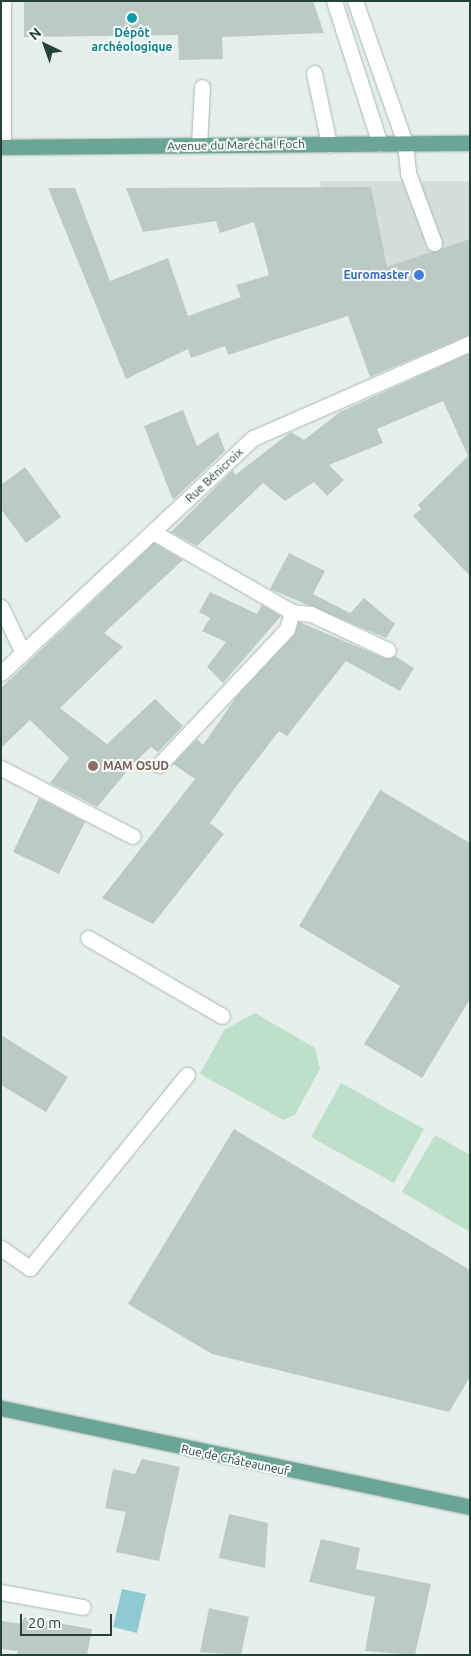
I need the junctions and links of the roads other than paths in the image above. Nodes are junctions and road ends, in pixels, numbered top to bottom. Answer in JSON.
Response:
{"nodes":[{"id":1,"x":3,"y":1,"type":"edge"},
{"id":2,"x":334,"y":1,"type":"edge"},
{"id":3,"x":355,"y":1,"type":"edge"},
{"id":4,"x":314,"y":73,"type":"dead end"},
{"id":5,"x":202,"y":87,"type":"dead end"},
{"id":6,"x":405,"y":143,"type":"junction"},
{"id":7,"x":470,"y":143,"type":"edge"},
{"id":8,"x":329,"y":144,"type":"junction"},
{"id":9,"x":380,"y":144,"type":"junction"},
{"id":10,"x":199,"y":145,"type":"junction"},
{"id":11,"x":2,"y":147,"type":"edge"},
{"id":12,"x":434,"y":243,"type":"dead end"},
{"id":13,"x":470,"y":344,"type":"edge"},
{"id":14,"x":153,"y":532,"type":"junction"},
{"id":15,"x":1,"y":607,"type":"edge"},
{"id":16,"x":292,"y":612,"type":"junction"},
{"id":17,"x":388,"y":650,"type":"dead end"},
{"id":18,"x":23,"y":653,"type":"junction"},
{"id":19,"x":1,"y":673,"type":"edge"},
{"id":20,"x":159,"y":765,"type":"dead end"},
{"id":21,"x":1,"y":768,"type":"edge"},
{"id":22,"x":132,"y":836,"type":"dead end"},
{"id":23,"x":88,"y":938,"type":"dead end"},
{"id":24,"x":222,"y":1016,"type":"dead end"},
{"id":25,"x":187,"y":1075,"type":"dead end"},
{"id":26,"x":1,"y":1248,"type":"edge"},
{"id":27,"x":1,"y":1408,"type":"edge"},
{"id":28,"x":470,"y":1507,"type":"edge"},
{"id":29,"x":1,"y":1592,"type":"edge"},
{"id":30,"x":83,"y":1607,"type":"dead end"}],
"edges":[{"from":1,"to":11,"type":"street"},
{"from":2,"to":9,"type":"street"},
{"from":3,"to":6,"type":"street"},
{"from":4,"to":8,"type":"street"},
{"from":5,"to":10,"type":"street"},
{"from":6,"to":7,"type":"main road","name":"Avenue du Maréchal Foch"},
{"from":6,"to":9,"type":"main road","name":"Avenue du Maréchal Foch"},
{"from":6,"to":12,"type":"street"},
{"from":8,"to":9,"type":"main road","name":"Avenue du Maréchal Foch"},
{"from":8,"to":10,"type":"main road","name":"Avenue du Maréchal Foch"},
{"from":10,"to":11,"type":"main road","name":"Avenue du Maréchal Foch"},
{"from":13,"to":14,"type":"street","name":"Rue Bénicroix"},
{"from":14,"to":16,"type":"street"},
{"from":14,"to":18,"type":"street","name":"Rue Bénicroix"},
{"from":15,"to":18,"type":"street"},
{"from":16,"to":17,"type":"street"},
{"from":16,"to":20,"type":"street"},
{"from":18,"to":19,"type":"street","name":"Rue Bénicroix"},
{"from":21,"to":22,"type":"street"},
{"from":23,"to":24,"type":"street"},
{"from":25,"to":26,"type":"street"},
{"from":27,"to":28,"type":"main road","name":"Rue de Châteauneuf"},
{"from":29,"to":30,"type":"street"}]}
